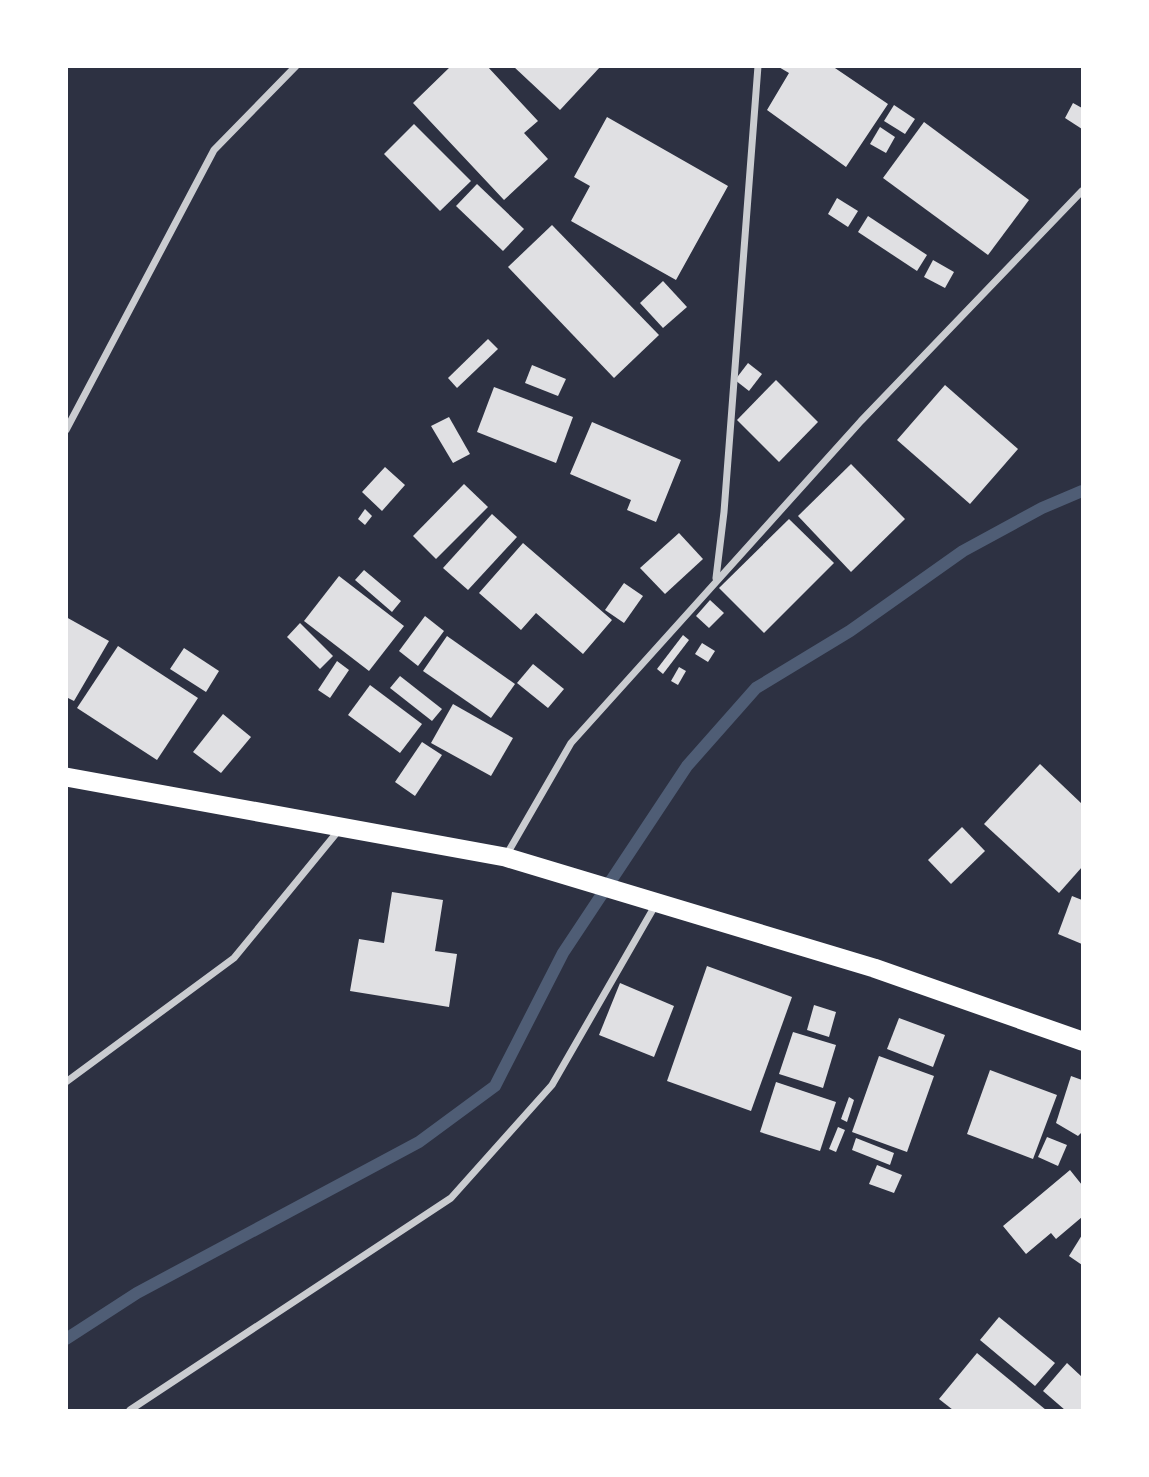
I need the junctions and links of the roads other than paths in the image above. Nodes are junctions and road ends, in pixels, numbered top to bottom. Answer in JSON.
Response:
{"nodes":[{"id":1,"x":296,"y":66,"type":"edge"},
{"id":2,"x":758,"y":66,"type":"edge"},
{"id":3,"x":1083,"y":191,"type":"edge"},
{"id":4,"x":66,"y":430,"type":"edge"},
{"id":5,"x":716,"y":579,"type":"junction"},
{"id":6,"x":66,"y":777,"type":"edge"},
{"id":7,"x":343,"y":826,"type":"junction"},
{"id":8,"x":505,"y":858,"type":"junction"},
{"id":9,"x":657,"y":902,"type":"junction"},
{"id":10,"x":1083,"y":1041,"type":"edge"},
{"id":11,"x":66,"y":1082,"type":"edge"},
{"id":12,"x":130,"y":1410,"type":"edge"}],
"edges":[{"from":1,"to":4,"type":"street"},
{"from":2,"to":5,"type":"street"},
{"from":3,"to":5,"type":"street"},
{"from":5,"to":8,"type":"street"},
{"from":6,"to":7,"type":"highway"},
{"from":7,"to":8,"type":"highway"},
{"from":7,"to":11,"type":"street"},
{"from":8,"to":9,"type":"highway"},
{"from":9,"to":10,"type":"highway"},
{"from":9,"to":12,"type":"street"}]}
